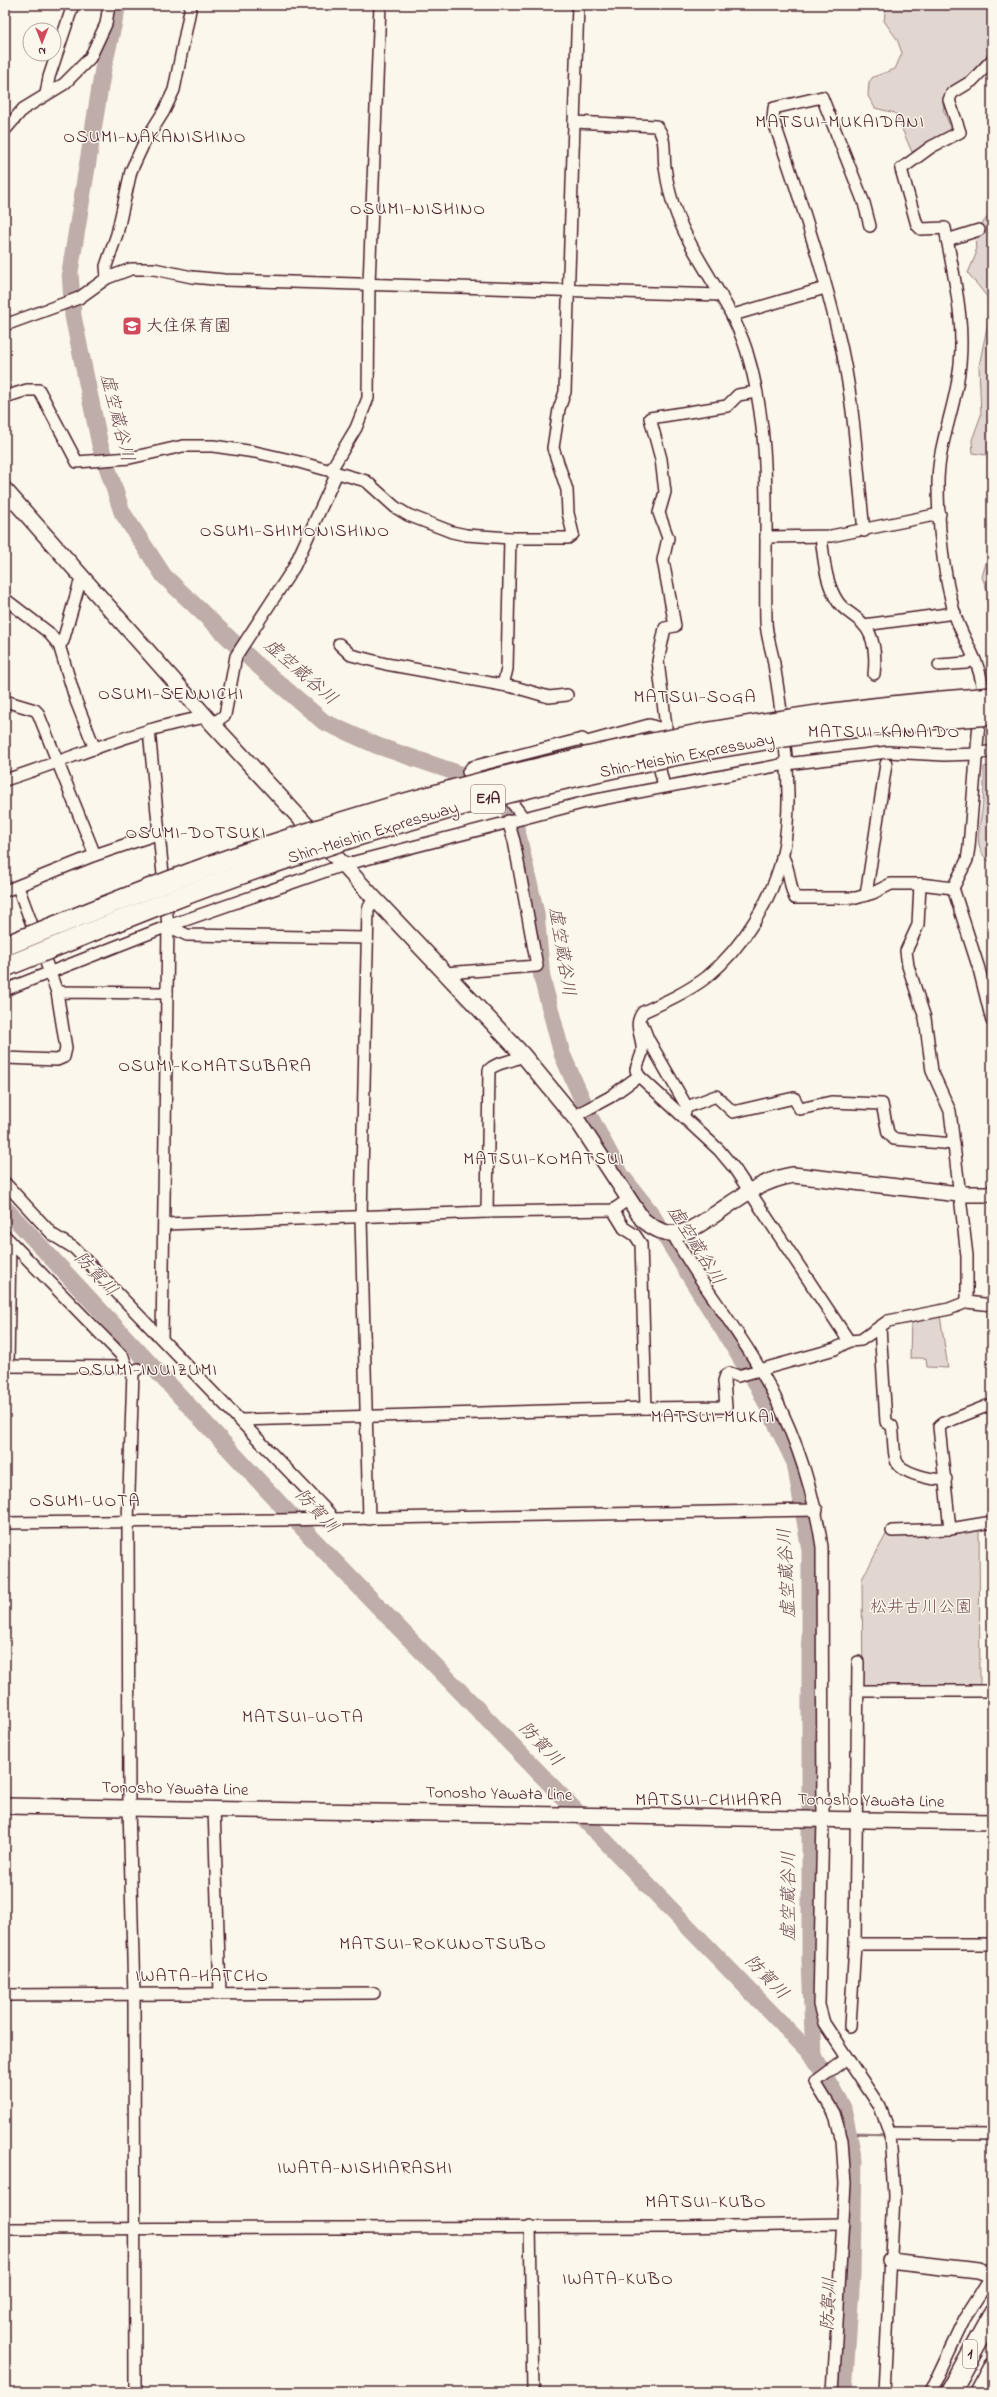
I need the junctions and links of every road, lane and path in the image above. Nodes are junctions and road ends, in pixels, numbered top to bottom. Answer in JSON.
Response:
{"nodes":[{"id":1,"x":73,"y":5,"type":"edge"},
{"id":2,"x":109,"y":5,"type":"edge"},
{"id":3,"x":191,"y":5,"type":"edge"},
{"id":4,"x":380,"y":5,"type":"edge"},
{"id":5,"x":578,"y":5,"type":"edge"},
{"id":6,"x":992,"y":60,"type":"edge"},
{"id":7,"x":46,"y":94,"type":"junction"},
{"id":8,"x":574,"y":122,"type":"junction"},
{"id":9,"x":5,"y":130,"type":"edge"},
{"id":10,"x":870,"y":226,"type":"dead end"},
{"id":11,"x":979,"y":230,"type":"dead end"},
{"id":12,"x":947,"y":240,"type":"junction"},
{"id":13,"x":107,"y":278,"type":"junction"},
{"id":14,"x":369,"y":284,"type":"junction"},
{"id":15,"x":825,"y":288,"type":"junction"},
{"id":16,"x":568,"y":292,"type":"junction"},
{"id":17,"x":721,"y":295,"type":"junction"},
{"id":18,"x":733,"y":315,"type":"junction"},
{"id":19,"x":5,"y":325,"type":"edge"},
{"id":20,"x":756,"y":392,"type":"junction"},
{"id":21,"x":5,"y":397,"type":"edge"},
{"id":22,"x":334,"y":472,"type":"junction"},
{"id":23,"x":5,"y":490,"type":"edge"},
{"id":24,"x":940,"y":514,"type":"junction"},
{"id":25,"x":864,"y":531,"type":"junction"},
{"id":26,"x":766,"y":537,"type":"junction"},
{"id":27,"x":821,"y":537,"type":"junction"},
{"id":28,"x":510,"y":538,"type":"junction"},
{"id":29,"x":84,"y":578,"type":"junction"},
{"id":30,"x":5,"y":599,"type":"edge"},
{"id":31,"x":954,"y":612,"type":"junction"},
{"id":32,"x":864,"y":625,"type":"junction"},
{"id":33,"x":339,"y":644,"type":"dead end"},
{"id":34,"x":59,"y":645,"type":"junction"},
{"id":35,"x":974,"y":659,"type":"junction"},
{"id":36,"x":939,"y":665,"type":"dead end"},
{"id":37,"x":874,"y":674,"type":"dead end"},
{"id":38,"x":503,"y":685,"type":"junction"},
{"id":39,"x":567,"y":695,"type":"dead end"},
{"id":40,"x":992,"y":697,"type":"edge"},
{"id":41,"x":5,"y":701,"type":"edge"},
{"id":42,"x":992,"y":715,"type":"edge"},
{"id":43,"x":210,"y":721,"type":"junction"},
{"id":44,"x":149,"y":730,"type":"junction"},
{"id":45,"x":665,"y":730,"type":"junction"},
{"id":46,"x":605,"y":737,"type":"junction"},
{"id":47,"x":95,"y":749,"type":"junction"},
{"id":48,"x":992,"y":751,"type":"edge"},
{"id":49,"x":977,"y":754,"type":"junction"},
{"id":50,"x":58,"y":763,"type":"junction"},
{"id":51,"x":610,"y":764,"type":"dead end"},
{"id":52,"x":786,"y":764,"type":"junction"},
{"id":53,"x":886,"y":764,"type":"dead end"},
{"id":54,"x":5,"y":780,"type":"edge"},
{"id":55,"x":664,"y":786,"type":"junction"},
{"id":56,"x":523,"y":817,"type":"junction"},
{"id":57,"x":508,"y":821,"type":"junction"},
{"id":58,"x":158,"y":834,"type":"junction"},
{"id":59,"x":95,"y":855,"type":"junction"},
{"id":60,"x":782,"y":856,"type":"junction"},
{"id":61,"x":342,"y":865,"type":"junction"},
{"id":62,"x":920,"y":884,"type":"junction"},
{"id":63,"x":18,"y":887,"type":"junction"},
{"id":64,"x":953,"y":888,"type":"junction"},
{"id":65,"x":5,"y":891,"type":"edge"},
{"id":66,"x":866,"y":895,"type":"junction"},
{"id":67,"x":374,"y":898,"type":"junction"},
{"id":68,"x":168,"y":926,"type":"junction"},
{"id":69,"x":367,"y":938,"type":"junction"},
{"id":70,"x":5,"y":946,"type":"edge"},
{"id":71,"x":5,"y":967,"type":"edge"},
{"id":72,"x":50,"y":972,"type":"junction"},
{"id":73,"x":445,"y":973,"type":"junction"},
{"id":74,"x":5,"y":990,"type":"edge"},
{"id":75,"x":57,"y":992,"type":"junction"},
{"id":76,"x":167,"y":993,"type":"junction"},
{"id":77,"x":640,"y":1016,"type":"junction"},
{"id":78,"x":992,"y":1021,"type":"edge"},
{"id":79,"x":523,"y":1055,"type":"junction"},
{"id":80,"x":5,"y":1058,"type":"edge"},
{"id":81,"x":639,"y":1076,"type":"junction"},
{"id":82,"x":685,"y":1112,"type":"junction"},
{"id":83,"x":573,"y":1117,"type":"junction"},
{"id":84,"x":954,"y":1144,"type":"junction"},
{"id":85,"x":5,"y":1183,"type":"edge"},
{"id":86,"x":750,"y":1191,"type":"junction"},
{"id":87,"x":960,"y":1194,"type":"junction"},
{"id":88,"x":992,"y":1194,"type":"edge"},
{"id":89,"x":629,"y":1199,"type":"junction"},
{"id":90,"x":613,"y":1210,"type":"junction"},
{"id":91,"x":487,"y":1212,"type":"junction"},
{"id":92,"x":361,"y":1218,"type":"junction"},
{"id":93,"x":165,"y":1224,"type":"junction"},
{"id":94,"x":665,"y":1232,"type":"junction"},
{"id":95,"x":7,"y":1239,"type":"edge"},
{"id":96,"x":967,"y":1302,"type":"junction"},
{"id":97,"x":992,"y":1305,"type":"edge"},
{"id":98,"x":880,"y":1327,"type":"junction"},
{"id":99,"x":162,"y":1339,"type":"junction"},
{"id":100,"x":849,"y":1341,"type":"junction"},
{"id":101,"x":7,"y":1366,"type":"edge"},
{"id":102,"x":133,"y":1369,"type":"junction"},
{"id":103,"x":760,"y":1370,"type":"junction"},
{"id":104,"x":992,"y":1404,"type":"edge"},
{"id":105,"x":646,"y":1408,"type":"junction"},
{"id":106,"x":366,"y":1416,"type":"junction"},
{"id":107,"x":241,"y":1420,"type":"junction"},
{"id":108,"x":946,"y":1479,"type":"junction"},
{"id":109,"x":817,"y":1510,"type":"junction"},
{"id":110,"x":332,"y":1519,"type":"junction"},
{"id":111,"x":369,"y":1519,"type":"junction"},
{"id":112,"x":128,"y":1522,"type":"junction"},
{"id":113,"x":992,"y":1522,"type":"edge"},
{"id":114,"x":5,"y":1523,"type":"edge"},
{"id":115,"x":950,"y":1528,"type":"junction"},
{"id":116,"x":892,"y":1531,"type":"dead end"},
{"id":117,"x":858,"y":1662,"type":"dead end"},
{"id":118,"x":858,"y":1691,"type":"junction"},
{"id":119,"x":992,"y":1691,"type":"edge"},
{"id":120,"x":5,"y":1806,"type":"edge"},
{"id":121,"x":129,"y":1807,"type":"junction"},
{"id":122,"x":214,"y":1808,"type":"junction"},
{"id":123,"x":816,"y":1819,"type":"junction"},
{"id":124,"x":856,"y":1819,"type":"junction"},
{"id":125,"x":992,"y":1822,"type":"edge"},
{"id":126,"x":854,"y":1944,"type":"junction"},
{"id":127,"x":992,"y":1944,"type":"edge"},
{"id":128,"x":374,"y":1993,"type":"dead end"},
{"id":129,"x":220,"y":1994,"type":"junction"},
{"id":130,"x":134,"y":1995,"type":"junction"},
{"id":131,"x":5,"y":1996,"type":"edge"},
{"id":132,"x":850,"y":2026,"type":"dead end"},
{"id":133,"x":847,"y":2058,"type":"junction"},
{"id":134,"x":890,"y":2133,"type":"junction"},
{"id":135,"x":992,"y":2134,"type":"edge"},
{"id":136,"x":843,"y":2224,"type":"junction"},
{"id":137,"x":530,"y":2226,"type":"junction"},
{"id":138,"x":134,"y":2228,"type":"junction"},
{"id":139,"x":5,"y":2229,"type":"edge"},
{"id":140,"x":890,"y":2261,"type":"junction"},
{"id":141,"x":992,"y":2276,"type":"edge"},
{"id":142,"x":992,"y":2316,"type":"edge"},
{"id":143,"x":992,"y":2332,"type":"edge"},
{"id":144,"x":992,"y":2368,"type":"edge"},
{"id":145,"x":992,"y":2385,"type":"edge"},
{"id":146,"x":135,"y":2392,"type":"edge"},
{"id":147,"x":533,"y":2392,"type":"edge"},
{"id":148,"x":833,"y":2392,"type":"edge"},
{"id":149,"x":884,"y":2392,"type":"edge"},
{"id":150,"x":930,"y":2392,"type":"edge"},
{"id":151,"x":950,"y":2392,"type":"edge"},
{"id":152,"x":959,"y":2392,"type":"edge"},
{"id":153,"x":979,"y":2392,"type":"edge"},
{"id":154,"x":988,"y":2392,"type":"edge"}],
"edges":[{"from":1,"to":7,"type":"street"},
{"from":2,"to":7,"type":"street"},
{"from":3,"to":13,"type":"street"},
{"from":4,"to":14,"type":"street"},
{"from":5,"to":8,"type":"street"},
{"from":6,"to":12,"type":"street"},
{"from":7,"to":9,"type":"street"},
{"from":8,"to":16,"type":"street"},
{"from":8,"to":17,"type":"street"},
{"from":10,"to":15,"type":"street"},
{"from":11,"to":12,"type":"street"},
{"from":12,"to":24,"type":"street"},
{"from":13,"to":14,"type":"street"},
{"from":13,"to":19,"type":"street"},
{"from":14,"to":16,"type":"street"},
{"from":14,"to":22,"type":"street"},
{"from":15,"to":18,"type":"street"},
{"from":15,"to":25,"type":"street"},
{"from":16,"to":17,"type":"street"},
{"from":16,"to":28,"type":"street"},
{"from":17,"to":18,"type":"street"},
{"from":18,"to":20,"type":"street"},
{"from":20,"to":26,"type":"street"},
{"from":20,"to":45,"type":"street"},
{"from":21,"to":22,"type":"street"},
{"from":22,"to":28,"type":"street"},
{"from":22,"to":43,"type":"street"},
{"from":23,"to":29,"type":"street"},
{"from":24,"to":25,"type":"street"},
{"from":24,"to":31,"type":"street"},
{"from":25,"to":27,"type":"street"},
{"from":26,"to":27,"type":"street"},
{"from":26,"to":52,"type":"street"},
{"from":27,"to":32,"type":"street"},
{"from":28,"to":38,"type":"street"},
{"from":29,"to":34,"type":"street"},
{"from":29,"to":43,"type":"street"},
{"from":30,"to":34,"type":"street"},
{"from":31,"to":32,"type":"street"},
{"from":31,"to":35,"type":"street"},
{"from":32,"to":37,"type":"street"},
{"from":33,"to":38,"type":"street"},
{"from":34,"to":47,"type":"street"},
{"from":35,"to":36,"type":"street"},
{"from":35,"to":49,"type":"street"},
{"from":38,"to":39,"type":"street"},
{"from":40,"to":70,"type":"highway","name":"Shin-Meishin Expressway","number":"E1A","bridge":true},
{"from":41,"to":50,"type":"street"},
{"from":42,"to":71,"type":"highway","name":"Shin-Meishin Expressway","number":"E1A","bridge":true},
{"from":43,"to":44,"type":"street"},
{"from":43,"to":61,"type":"street"},
{"from":44,"to":47,"type":"street"},
{"from":44,"to":58,"type":"street"},
{"from":45,"to":46,"type":"street"},
{"from":45,"to":55,"type":"street"},
{"from":46,"to":51,"type":"street"},
{"from":46,"to":56,"type":"street"},
{"from":47,"to":50,"type":"street"},
{"from":48,"to":49,"type":"street"},
{"from":49,"to":52,"type":"street"},
{"from":49,"to":64,"type":"street"},
{"from":50,"to":54,"type":"street"},
{"from":50,"to":59,"type":"street"},
{"from":52,"to":55,"type":"street"},
{"from":52,"to":60,"type":"street"},
{"from":53,"to":66,"type":"street"},
{"from":55,"to":56,"type":"street"},
{"from":56,"to":57,"type":"street"},
{"from":57,"to":61,"type":"street"},
{"from":57,"to":73,"type":"street"},
{"from":58,"to":59,"type":"street"},
{"from":58,"to":68,"type":"street"},
{"from":59,"to":63,"type":"street"},
{"from":60,"to":66,"type":"street"},
{"from":60,"to":77,"type":"street"},
{"from":61,"to":67,"type":"street"},
{"from":61,"to":68,"type":"street"},
{"from":62,"to":64,"type":"street"},
{"from":62,"to":66,"type":"street"},
{"from":62,"to":84,"type":"street"},
{"from":63,"to":65,"type":"street"},
{"from":63,"to":72,"type":"street"},
{"from":64,"to":78,"type":"street"},
{"from":67,"to":69,"type":"street"},
{"from":67,"to":73,"type":"street"},
{"from":68,"to":69,"type":"street"},
{"from":68,"to":72,"type":"street"},
{"from":68,"to":76,"type":"street"},
{"from":69,"to":92,"type":"street"},
{"from":72,"to":74,"type":"street"},
{"from":72,"to":75,"type":"street"},
{"from":73,"to":79,"type":"street"},
{"from":75,"to":76,"type":"street"},
{"from":75,"to":80,"type":"street"},
{"from":76,"to":93,"type":"street"},
{"from":77,"to":81,"type":"street"},
{"from":77,"to":82,"type":"street"},
{"from":79,"to":83,"type":"street"},
{"from":79,"to":91,"type":"street"},
{"from":81,"to":82,"type":"street"},
{"from":81,"to":83,"type":"street"},
{"from":82,"to":84,"type":"street"},
{"from":82,"to":86,"type":"street"},
{"from":83,"to":89,"type":"street"},
{"from":84,"to":87,"type":"street"},
{"from":85,"to":99,"type":"street"},
{"from":86,"to":87,"type":"street"},
{"from":86,"to":94,"type":"street"},
{"from":86,"to":100,"type":"street"},
{"from":87,"to":88,"type":"street"},
{"from":87,"to":96,"type":"street"},
{"from":89,"to":90,"type":"street"},
{"from":89,"to":94,"type":"street"},
{"from":90,"to":91,"type":"street"},
{"from":90,"to":105,"type":"street"},
{"from":91,"to":92,"type":"street"},
{"from":92,"to":93,"type":"street"},
{"from":92,"to":106,"type":"street"},
{"from":93,"to":99,"type":"street"},
{"from":94,"to":103,"type":"street"},
{"from":95,"to":101,"type":"street"},
{"from":95,"to":102,"type":"street"},
{"from":96,"to":97,"type":"street"},
{"from":96,"to":98,"type":"street"},
{"from":98,"to":100,"type":"street"},
{"from":98,"to":108,"type":"street"},
{"from":99,"to":107,"type":"street"},
{"from":100,"to":103,"type":"street"},
{"from":101,"to":102,"type":"street"},
{"from":102,"to":112,"type":"street"},
{"from":103,"to":105,"type":"street"},
{"from":103,"to":109,"type":"street"},
{"from":104,"to":108,"type":"street"},
{"from":105,"to":106,"type":"street"},
{"from":106,"to":107,"type":"street"},
{"from":106,"to":111,"type":"street"},
{"from":107,"to":110,"type":"street"},
{"from":108,"to":115,"type":"street"},
{"from":109,"to":111,"type":"street"},
{"from":109,"to":123,"type":"street"},
{"from":110,"to":111,"type":"street"},
{"from":110,"to":112,"type":"street"},
{"from":112,"to":114,"type":"street"},
{"from":112,"to":121,"type":"street"},
{"from":113,"to":115,"type":"street"},
{"from":115,"to":116,"type":"street"},
{"from":117,"to":118,"type":"street"},
{"from":118,"to":119,"type":"street"},
{"from":118,"to":124,"type":"street"},
{"from":120,"to":121,"type":"street","name":"Tonosho Yawata Line"},
{"from":121,"to":122,"type":"street","name":"Tonosho Yawata Line"},
{"from":121,"to":130,"type":"street"},
{"from":122,"to":123,"type":"street","name":"Tonosho Yawata Line"},
{"from":122,"to":129,"type":"street"},
{"from":123,"to":124,"type":"street","name":"Tonosho Yawata Line"},
{"from":123,"to":133,"type":"street"},
{"from":124,"to":125,"type":"street","name":"Tonosho Yawata Line"},
{"from":124,"to":126,"type":"street"},
{"from":126,"to":127,"type":"street"},
{"from":126,"to":132,"type":"street"},
{"from":128,"to":129,"type":"street"},
{"from":129,"to":130,"type":"street"},
{"from":130,"to":131,"type":"street"},
{"from":130,"to":138,"type":"street"},
{"from":133,"to":134,"type":"street"},
{"from":133,"to":136,"type":"street"},
{"from":134,"to":135,"type":"street"},
{"from":134,"to":140,"type":"street"},
{"from":136,"to":137,"type":"street"},
{"from":136,"to":148,"type":"street"},
{"from":137,"to":138,"type":"street"},
{"from":137,"to":147,"type":"street"},
{"from":138,"to":139,"type":"street"},
{"from":138,"to":146,"type":"street"},
{"from":140,"to":141,"type":"street"},
{"from":140,"to":149,"type":"street"},
{"from":141,"to":150,"type":"street"},
{"from":142,"to":151,"type":"highway","number":"1"},
{"from":143,"to":152,"type":"highway"},
{"from":144,"to":153,"type":"highway"},
{"from":145,"to":154,"type":"highway","number":"1"}]}
